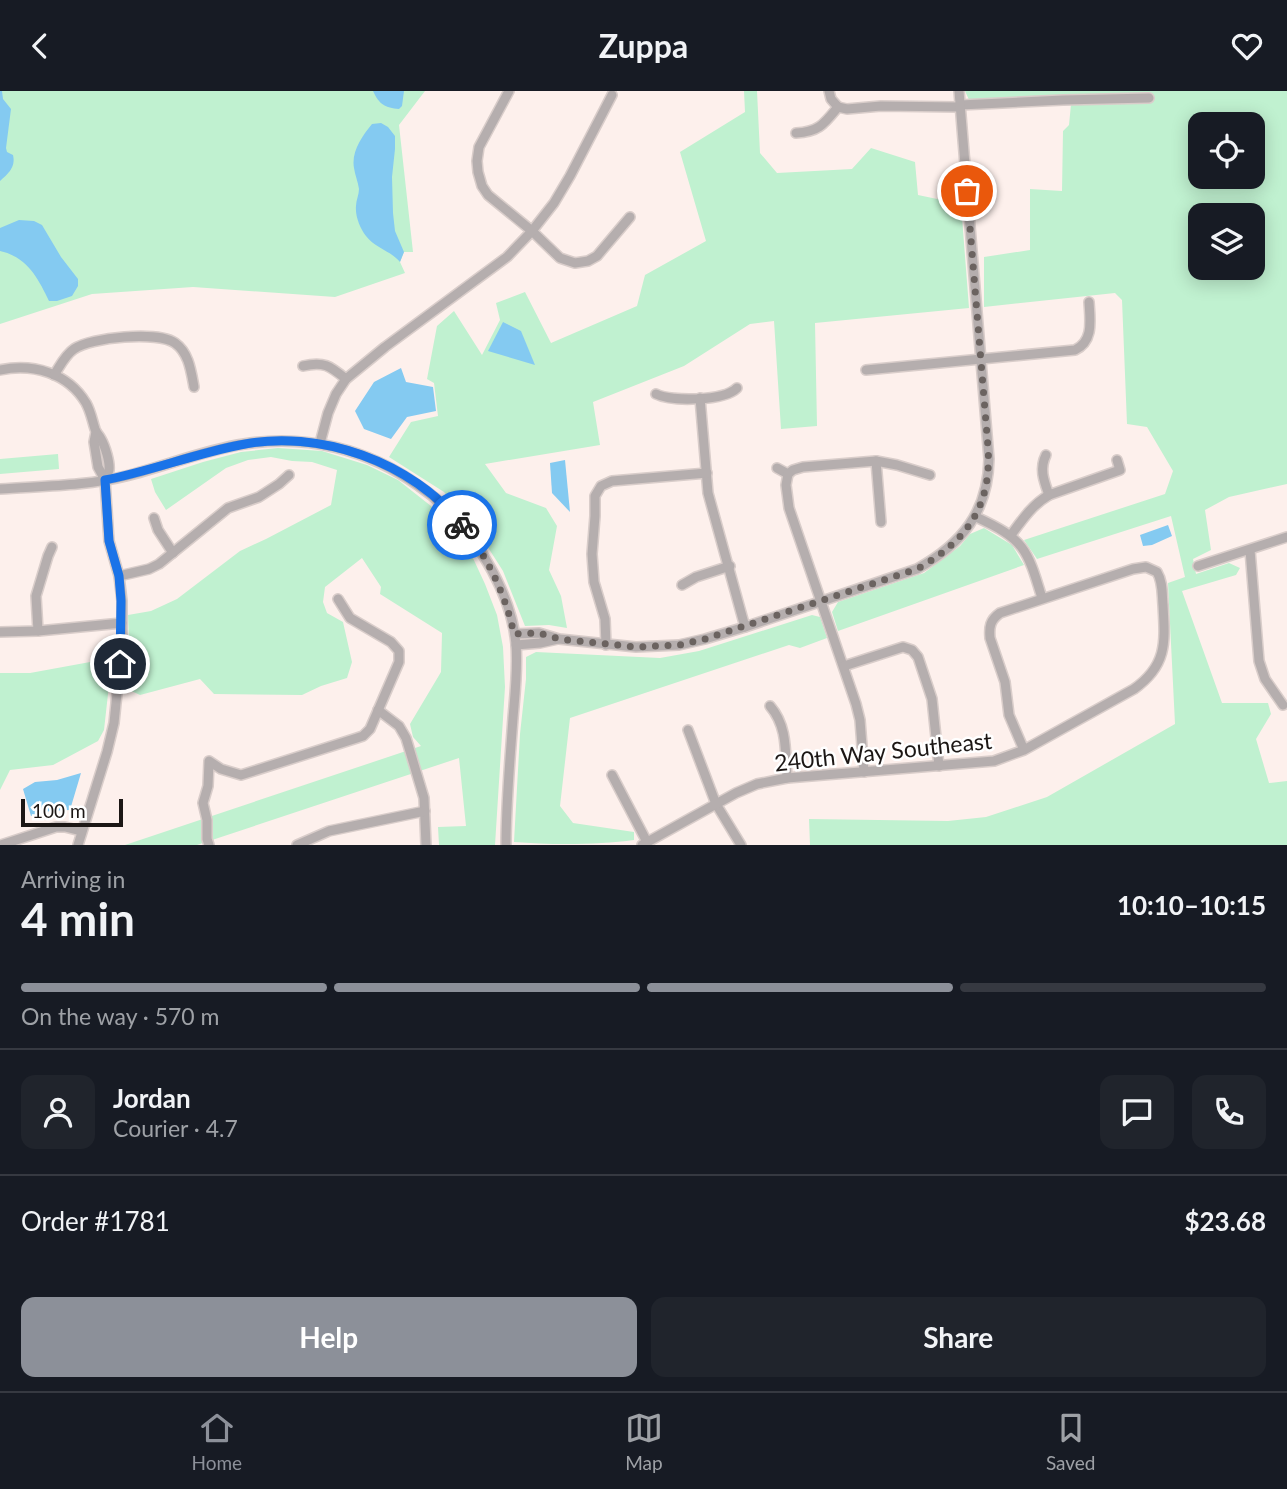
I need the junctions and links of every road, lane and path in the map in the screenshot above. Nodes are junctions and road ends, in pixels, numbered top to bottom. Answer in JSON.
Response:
{"nodes":[{"id":1,"x":509,"y":91,"type":"edge"},
{"id":2,"x":829,"y":91,"type":"edge"},
{"id":3,"x":959,"y":91,"type":"edge"},
{"id":4,"x":614,"y":92,"type":"edge"},
{"id":5,"x":1149,"y":98,"type":"dead end"},
{"id":6,"x":960,"y":106,"type":"junction"},
{"id":7,"x":838,"y":107,"type":"junction"},
{"id":8,"x":796,"y":133,"type":"dead end"},
{"id":9,"x":630,"y":217,"type":"dead end"},
{"id":10,"x":532,"y":231,"type":"junction"},
{"id":11,"x":1088,"y":302,"type":"dead end"},
{"id":12,"x":981,"y":359,"type":"junction"},
{"id":13,"x":303,"y":366,"type":"dead end"},
{"id":14,"x":0,"y":370,"type":"edge"},
{"id":15,"x":866,"y":370,"type":"dead end"},
{"id":16,"x":54,"y":375,"type":"junction"},
{"id":17,"x":346,"y":379,"type":"junction"},
{"id":18,"x":194,"y":387,"type":"dead end"},
{"id":19,"x":737,"y":388,"type":"dead end"},
{"id":20,"x":656,"y":394,"type":"dead end"},
{"id":21,"x":700,"y":398,"type":"junction"},
{"id":22,"x":320,"y":443,"type":"junction"},
{"id":23,"x":1046,"y":456,"type":"dead end"},
{"id":24,"x":1117,"y":460,"type":"dead end"},
{"id":25,"x":876,"y":461,"type":"junction"},
{"id":26,"x":777,"y":468,"type":"dead end"},
{"id":27,"x":707,"y":473,"type":"junction"},
{"id":28,"x":788,"y":474,"type":"junction"},
{"id":29,"x":289,"y":475,"type":"dead end"},
{"id":30,"x":930,"y":475,"type":"dead end"},
{"id":31,"x":105,"y":480,"type":"junction"},
{"id":32,"x":0,"y":489,"type":"edge"},
{"id":33,"x":1049,"y":495,"type":"junction"},
{"id":34,"x":975,"y":517,"type":"junction"},
{"id":35,"x":154,"y":518,"type":"dead end"},
{"id":36,"x":881,"y":522,"type":"dead end"},
{"id":37,"x":1011,"y":535,"type":"junction"},
{"id":38,"x":1287,"y":537,"type":"edge"},
{"id":39,"x":52,"y":547,"type":"dead end"},
{"id":40,"x":1250,"y":550,"type":"junction"},
{"id":41,"x":173,"y":553,"type":"junction"},
{"id":42,"x":730,"y":566,"type":"junction"},
{"id":43,"x":1198,"y":566,"type":"dead end"},
{"id":44,"x":119,"y":576,"type":"junction"},
{"id":45,"x":682,"y":585,"type":"dead end"},
{"id":46,"x":1042,"y":598,"type":"junction"},
{"id":47,"x":338,"y":599,"type":"dead end"},
{"id":48,"x":821,"y":601,"type":"junction"},
{"id":49,"x":122,"y":623,"type":"junction"},
{"id":50,"x":745,"y":627,"type":"junction"},
{"id":51,"x":38,"y":631,"type":"junction"},
{"id":52,"x":0,"y":632,"type":"edge"},
{"id":53,"x":514,"y":634,"type":"junction"},
{"id":54,"x":559,"y":639,"type":"junction"},
{"id":55,"x":516,"y":645,"type":"junction"},
{"id":56,"x":606,"y":645,"type":"junction"},
{"id":57,"x":844,"y":666,"type":"junction"},
{"id":58,"x":1283,"y":705,"type":"dead end"},
{"id":59,"x":770,"y":706,"type":"dead end"},
{"id":60,"x":378,"y":710,"type":"junction"},
{"id":61,"x":688,"y":730,"type":"dead end"},
{"id":62,"x":1024,"y":750,"type":"junction"},
{"id":63,"x":939,"y":766,"type":"junction"},
{"id":64,"x":864,"y":772,"type":"junction"},
{"id":65,"x":612,"y":775,"type":"dead end"},
{"id":66,"x":787,"y":778,"type":"junction"},
{"id":67,"x":716,"y":804,"type":"junction"},
{"id":68,"x":425,"y":811,"type":"junction"},
{"id":69,"x":82,"y":831,"type":"junction"},
{"id":70,"x":644,"y":844,"type":"edge"},
{"id":71,"x":1,"y":845,"type":"edge"},
{"id":72,"x":78,"y":845,"type":"edge"},
{"id":73,"x":209,"y":845,"type":"edge"},
{"id":74,"x":297,"y":845,"type":"edge"},
{"id":75,"x":426,"y":845,"type":"edge"},
{"id":76,"x":506,"y":845,"type":"edge"},
{"id":77,"x":741,"y":845,"type":"edge"}],
"edges":[{"from":1,"to":10,"type":"street"},
{"from":2,"to":7,"type":"street"},
{"from":3,"to":6,"type":"street"},
{"from":4,"to":10,"type":"street"},
{"from":5,"to":6,"type":"street"},
{"from":6,"to":7,"type":"street"},
{"from":6,"to":12,"type":"street"},
{"from":7,"to":8,"type":"street"},
{"from":9,"to":10,"type":"street"},
{"from":10,"to":17,"type":"street"},
{"from":11,"to":12,"type":"street"},
{"from":12,"to":15,"type":"street"},
{"from":12,"to":34,"type":"street"},
{"from":13,"to":17,"type":"street"},
{"from":14,"to":16,"type":"street"},
{"from":16,"to":18,"type":"street"},
{"from":16,"to":31,"type":"street"},
{"from":17,"to":22,"type":"street"},
{"from":19,"to":21,"type":"street"},
{"from":20,"to":21,"type":"street"},
{"from":21,"to":27,"type":"street"},
{"from":22,"to":31,"type":"street"},
{"from":22,"to":53,"type":"street"},
{"from":23,"to":33,"type":"street"},
{"from":24,"to":33,"type":"street"},
{"from":25,"to":28,"type":"street"},
{"from":25,"to":30,"type":"street"},
{"from":25,"to":36,"type":"street"},
{"from":26,"to":28,"type":"street"},
{"from":27,"to":42,"type":"street"},
{"from":27,"to":56,"type":"street"},
{"from":28,"to":48,"type":"street"},
{"from":29,"to":41,"type":"street"},
{"from":31,"to":32,"type":"street"},
{"from":31,"to":44,"type":"street"},
{"from":33,"to":37,"type":"street"},
{"from":34,"to":37,"type":"street"},
{"from":34,"to":48,"type":"street"},
{"from":35,"to":41,"type":"street"},
{"from":37,"to":46,"type":"street"},
{"from":38,"to":40,"type":"street"},
{"from":39,"to":51,"type":"street"},
{"from":40,"to":43,"type":"street"},
{"from":40,"to":58,"type":"street"},
{"from":41,"to":44,"type":"street"},
{"from":42,"to":45,"type":"street"},
{"from":42,"to":50,"type":"street"},
{"from":44,"to":49,"type":"street"},
{"from":46,"to":62,"type":"street"},
{"from":46,"to":62,"type":"street","name":"240th Way Southeast"},
{"from":47,"to":60,"type":"street"},
{"from":48,"to":50,"type":"street"},
{"from":48,"to":57,"type":"street"},
{"from":49,"to":51,"type":"street"},
{"from":49,"to":69,"type":"street"},
{"from":50,"to":56,"type":"street"},
{"from":51,"to":52,"type":"street"},
{"from":53,"to":54,"type":"street"},
{"from":53,"to":55,"type":"street"},
{"from":54,"to":55,"type":"street"},
{"from":54,"to":56,"type":"street"},
{"from":55,"to":76,"type":"street"},
{"from":57,"to":63,"type":"street"},
{"from":57,"to":64,"type":"street"},
{"from":59,"to":66,"type":"street"},
{"from":60,"to":68,"type":"street"},
{"from":60,"to":73,"type":"street"},
{"from":61,"to":67,"type":"street"},
{"from":62,"to":63,"type":"street","name":"240th Way Southeast"},
{"from":63,"to":64,"type":"street","name":"240th Way Southeast"},
{"from":64,"to":66,"type":"street","name":"240th Way Southeast"},
{"from":65,"to":70,"type":"street"},
{"from":66,"to":67,"type":"street","name":"240th Way Southeast"},
{"from":67,"to":70,"type":"street","name":"240th Way Southeast"},
{"from":67,"to":77,"type":"street"},
{"from":68,"to":74,"type":"street"},
{"from":68,"to":75,"type":"street"},
{"from":69,"to":71,"type":"street"},
{"from":69,"to":72,"type":"street"}]}
